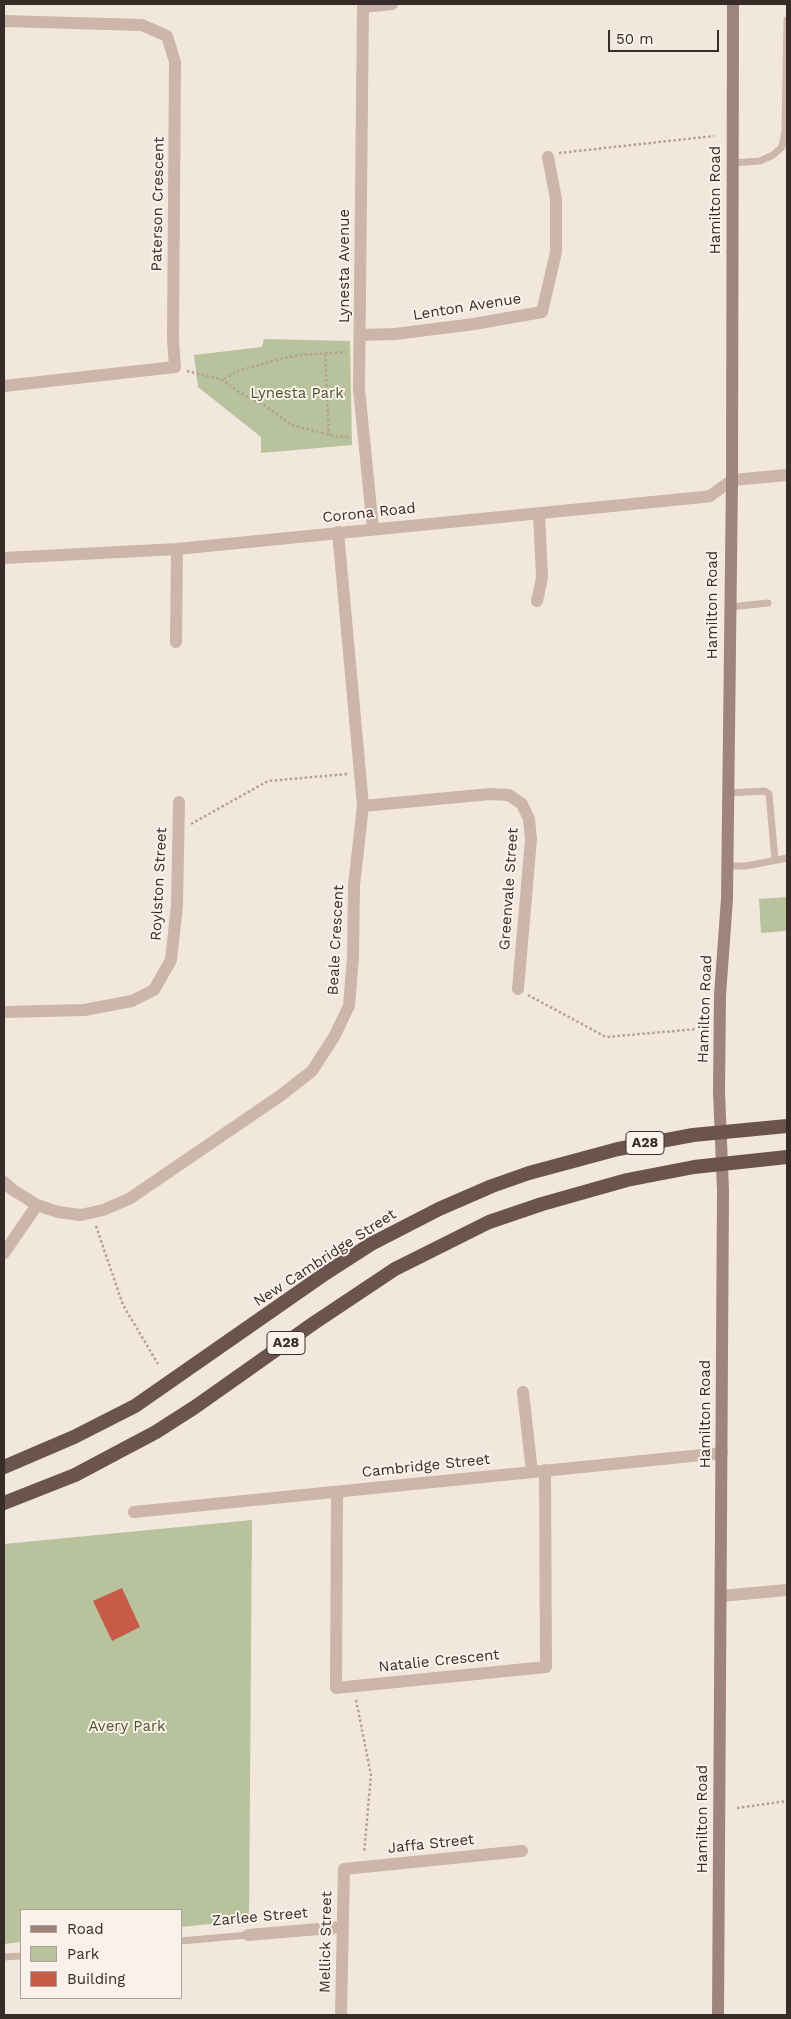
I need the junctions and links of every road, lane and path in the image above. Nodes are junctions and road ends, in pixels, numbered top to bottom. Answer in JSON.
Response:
{"nodes":[{"id":1,"x":392,"y":4,"type":"edge"},
{"id":2,"x":734,"y":4,"type":"edge"},
{"id":3,"x":363,"y":5,"type":"edge"},
{"id":4,"x":4,"y":20,"type":"edge"},
{"id":5,"x":787,"y":20,"type":"edge"},
{"id":6,"x":714,"y":136,"type":"dead end"},
{"id":7,"x":548,"y":157,"type":"joint"},
{"id":8,"x":732,"y":163,"type":"junction"},
{"id":9,"x":360,"y":335,"type":"junction"},
{"id":10,"x":360,"y":352,"type":"junction"},
{"id":11,"x":325,"y":353,"type":"junction"},
{"id":12,"x":175,"y":367,"type":"junction"},
{"id":13,"x":223,"y":380,"type":"junction"},
{"id":14,"x":4,"y":386,"type":"edge"},
{"id":15,"x":330,"y":435,"type":"junction"},
{"id":16,"x":364,"y":437,"type":"junction"},
{"id":17,"x":787,"y":475,"type":"edge"},
{"id":18,"x":732,"y":480,"type":"junction"},
{"id":19,"x":539,"y":513,"type":"junction"},
{"id":20,"x":373,"y":529,"type":"junction"},
{"id":21,"x":338,"y":532,"type":"junction"},
{"id":22,"x":177,"y":549,"type":"junction"},
{"id":23,"x":4,"y":558,"type":"edge"},
{"id":24,"x":537,"y":601,"type":"dead end"},
{"id":25,"x":768,"y":603,"type":"dead end"},
{"id":26,"x":730,"y":607,"type":"junction"},
{"id":27,"x":176,"y":642,"type":"dead end"},
{"id":28,"x":361,"y":773,"type":"junction"},
{"id":29,"x":728,"y":793,"type":"junction"},
{"id":30,"x":179,"y":802,"type":"dead end"},
{"id":31,"x":363,"y":806,"type":"junction"},
{"id":32,"x":178,"y":832,"type":"junction"},
{"id":33,"x":787,"y":858,"type":"edge"},
{"id":34,"x":775,"y":860,"type":"junction"},
{"id":35,"x":727,"y":866,"type":"junction"},
{"id":36,"x":518,"y":989,"type":"joint"},
{"id":37,"x":4,"y":1012,"type":"edge"},
{"id":38,"x":697,"y":1029,"type":"dead end"},
{"id":39,"x":787,"y":1126,"type":"edge"},
{"id":40,"x":720,"y":1132,"type":"junction"},
{"id":41,"x":787,"y":1157,"type":"edge"},
{"id":42,"x":723,"y":1164,"type":"junction"},
{"id":43,"x":4,"y":1182,"type":"edge"},
{"id":44,"x":37,"y":1205,"type":"junction"},
{"id":45,"x":92,"y":1213,"type":"junction"},
{"id":46,"x":4,"y":1253,"type":"edge"},
{"id":47,"x":158,"y":1364,"type":"dead end"},
{"id":48,"x":523,"y":1392,"type":"dead end"},
{"id":49,"x":722,"y":1453,"type":"junction"},
{"id":50,"x":4,"y":1468,"type":"edge"},
{"id":51,"x":545,"y":1470,"type":"junction"},
{"id":52,"x":532,"y":1472,"type":"junction"},
{"id":53,"x":337,"y":1492,"type":"junction"},
{"id":54,"x":4,"y":1503,"type":"edge"},
{"id":55,"x":134,"y":1512,"type":"dead end"},
{"id":56,"x":787,"y":1590,"type":"edge"},
{"id":57,"x":721,"y":1596,"type":"junction"},
{"id":58,"x":355,"y":1698,"type":"dead end"},
{"id":59,"x":787,"y":1801,"type":"edge"},
{"id":60,"x":737,"y":1808,"type":"dead end"},
{"id":61,"x":364,"y":1849,"type":"dead end"},
{"id":62,"x":522,"y":1851,"type":"dead end"},
{"id":63,"x":344,"y":1869,"type":"joint"},
{"id":64,"x":342,"y":1927,"type":"junction"},
{"id":65,"x":248,"y":1935,"type":"joint"},
{"id":66,"x":182,"y":1941,"type":"edge"},
{"id":67,"x":20,"y":1956,"type":"edge"},
{"id":68,"x":4,"y":1957,"type":"edge"},
{"id":69,"x":340,"y":2015,"type":"edge"},
{"id":70,"x":718,"y":2015,"type":"edge"}],
"edges":[{"from":1,"to":3,"type":"street"},
{"from":2,"to":8,"type":"main road","name":"Hamilton Road"},
{"from":3,"to":9,"type":"street","name":"Lynesta Avenue"},
{"from":4,"to":12,"type":"street","name":"Paterson Crescent"},
{"from":5,"to":8,"type":"lane"},
{"from":6,"to":7,"type":"path"},
{"from":7,"to":9,"type":"street","name":"Lenton Avenue"},
{"from":8,"to":18,"type":"main road","name":"Hamilton Road"},
{"from":9,"to":10,"type":"street","name":"Lynesta Avenue"},
{"from":10,"to":11,"type":"path"},
{"from":10,"to":16,"type":"street","name":"Lynesta Avenue"},
{"from":11,"to":13,"type":"path"},
{"from":11,"to":15,"type":"path"},
{"from":12,"to":13,"type":"path"},
{"from":12,"to":14,"type":"street"},
{"from":13,"to":15,"type":"path"},
{"from":15,"to":16,"type":"path"},
{"from":16,"to":20,"type":"street","name":"Lynesta Avenue"},
{"from":17,"to":18,"type":"street"},
{"from":18,"to":19,"type":"street","name":"Corona Road"},
{"from":18,"to":26,"type":"main road","name":"Hamilton Road"},
{"from":19,"to":20,"type":"street","name":"Corona Road"},
{"from":19,"to":24,"type":"street"},
{"from":20,"to":21,"type":"street","name":"Corona Road"},
{"from":21,"to":22,"type":"street","name":"Corona Road"},
{"from":21,"to":28,"type":"street","name":"Beale Crescent"},
{"from":22,"to":23,"type":"street","name":"Corona Road"},
{"from":22,"to":27,"type":"street"},
{"from":25,"to":26,"type":"lane"},
{"from":26,"to":29,"type":"main road","name":"Hamilton Road"},
{"from":28,"to":31,"type":"street","name":"Beale Crescent"},
{"from":28,"to":32,"type":"path"},
{"from":29,"to":34,"type":"lane"},
{"from":29,"to":35,"type":"main road","name":"Hamilton Road"},
{"from":30,"to":32,"type":"street","name":"Roylston Street"},
{"from":31,"to":36,"type":"street","name":"Greenvale Street"},
{"from":31,"to":45,"type":"street","name":"Beale Crescent"},
{"from":32,"to":37,"type":"street","name":"Roylston Street"},
{"from":33,"to":34,"type":"lane"},
{"from":34,"to":35,"type":"lane"},
{"from":35,"to":40,"type":"main road","name":"Hamilton Road"},
{"from":36,"to":38,"type":"path"},
{"from":39,"to":40,"type":"highway","number":"A28"},
{"from":40,"to":42,"type":"main road","name":"Hamilton Road"},
{"from":40,"to":50,"type":"highway","name":"New Cambridge Street","number":"A28"},
{"from":41,"to":42,"type":"highway","number":"A28"},
{"from":42,"to":49,"type":"main road","name":"Hamilton Road"},
{"from":42,"to":54,"type":"highway","number":"A28"},
{"from":43,"to":44,"type":"street","name":"Beale Crescent"},
{"from":44,"to":45,"type":"street","name":"Beale Crescent"},
{"from":44,"to":46,"type":"street"},
{"from":45,"to":47,"type":"path"},
{"from":48,"to":52,"type":"street"},
{"from":49,"to":51,"type":"street","name":"Cambridge Street"},
{"from":49,"to":57,"type":"main road","name":"Hamilton Road"},
{"from":51,"to":52,"type":"street","name":"Cambridge Street"},
{"from":51,"to":53,"type":"street","name":"Natalie Crescent"},
{"from":52,"to":53,"type":"street","name":"Cambridge Street"},
{"from":53,"to":55,"type":"street","name":"Cambridge Street"},
{"from":56,"to":57,"type":"street"},
{"from":57,"to":70,"type":"main road","name":"Hamilton Road"},
{"from":58,"to":61,"type":"path"},
{"from":59,"to":60,"type":"path"},
{"from":62,"to":63,"type":"street","name":"Jaffa Street"},
{"from":63,"to":64,"type":"street","name":"Mellick Street"},
{"from":64,"to":65,"type":"street","name":"Zarlee Street"},
{"from":64,"to":69,"type":"street","name":"Mellick Street"},
{"from":65,"to":66,"type":"lane","name":"Zarlee Street"},
{"from":67,"to":68,"type":"lane"}]}
